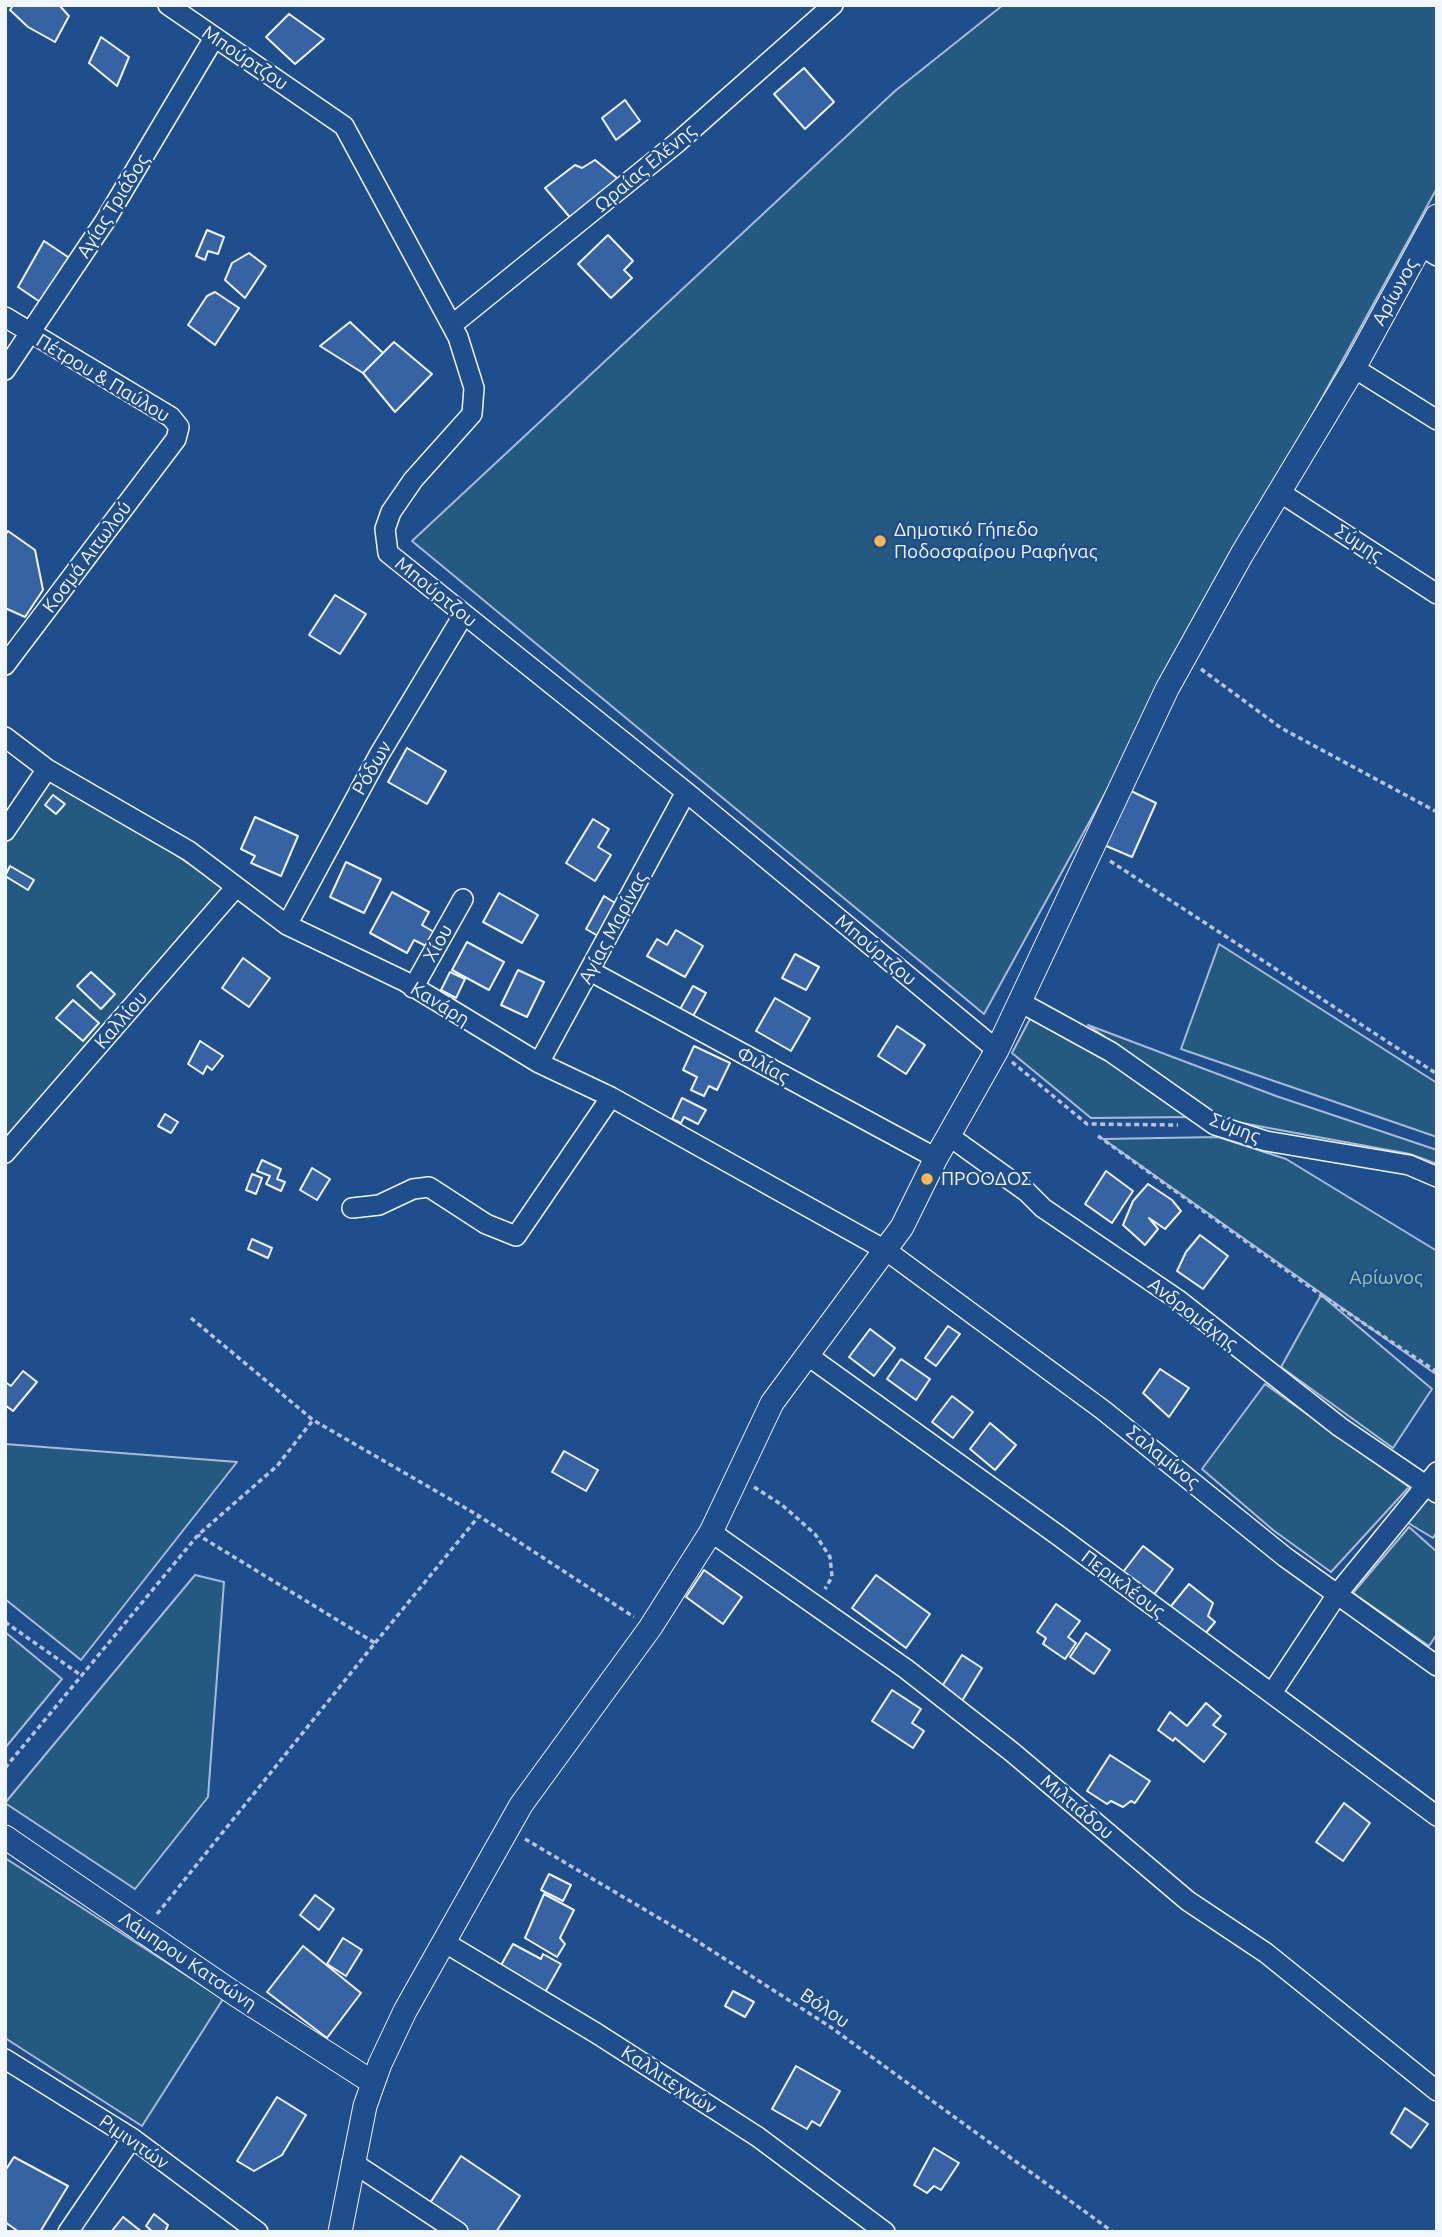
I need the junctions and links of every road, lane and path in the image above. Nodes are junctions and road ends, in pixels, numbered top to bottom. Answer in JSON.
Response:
{"nodes":[{"id":1,"x":168,"y":5,"type":"edge"},
{"id":2,"x":833,"y":5,"type":"edge"},
{"id":3,"x":214,"y":38,"type":"junction"},
{"id":4,"x":1437,"y":216,"type":"edge"},
{"id":5,"x":1429,"y":251,"type":"edge"},
{"id":6,"x":5,"y":317,"type":"edge"},
{"id":7,"x":452,"y":325,"type":"junction"},
{"id":8,"x":30,"y":334,"type":"junction"},
{"id":9,"x":1354,"y":368,"type":"junction"},
{"id":10,"x":5,"y":370,"type":"edge"},
{"id":11,"x":1437,"y":420,"type":"edge"},
{"id":12,"x":169,"y":449,"type":"joint"},
{"id":13,"x":1280,"y":493,"type":"junction"},
{"id":14,"x":1437,"y":594,"type":"edge"},
{"id":15,"x":464,"y":614,"type":"junction"},
{"id":16,"x":1185,"y":658,"type":"junction"},
{"id":17,"x":5,"y":665,"type":"edge"},
{"id":18,"x":5,"y":737,"type":"edge"},
{"id":19,"x":47,"y":769,"type":"junction"},
{"id":20,"x":686,"y":792,"type":"junction"},
{"id":21,"x":1437,"y":812,"type":"edge"},
{"id":22,"x":5,"y":831,"type":"edge"},
{"id":23,"x":1090,"y":849,"type":"junction"},
{"id":24,"x":236,"y":887,"type":"junction"},
{"id":25,"x":463,"y":899,"type":"dead end"},
{"id":26,"x":286,"y":925,"type":"junction"},
{"id":27,"x":590,"y":971,"type":"junction"},
{"id":28,"x":413,"y":988,"type":"junction"},
{"id":29,"x":1020,"y":1002,"type":"junction"},
{"id":30,"x":997,"y":1050,"type":"junction"},
{"id":31,"x":539,"y":1063,"type":"junction"},
{"id":32,"x":1437,"y":1074,"type":"edge"},
{"id":33,"x":611,"y":1097,"type":"junction"},
{"id":34,"x":1215,"y":1125,"type":"junction"},
{"id":35,"x":949,"y":1136,"type":"junction"},
{"id":36,"x":1098,"y":1136,"type":"dead end"},
{"id":37,"x":5,"y":1153,"type":"edge"},
{"id":38,"x":936,"y":1158,"type":"junction"},
{"id":39,"x":1437,"y":1177,"type":"edge"},
{"id":40,"x":352,"y":1208,"type":"dead end"},
{"id":41,"x":887,"y":1251,"type":"junction"},
{"id":42,"x":191,"y":1318,"type":"dead end"},
{"id":43,"x":807,"y":1355,"type":"junction"},
{"id":44,"x":1437,"y":1372,"type":"edge"},
{"id":45,"x":313,"y":1420,"type":"junction"},
{"id":46,"x":736,"y":1478,"type":"junction"},
{"id":47,"x":1433,"y":1483,"type":"edge"},
{"id":48,"x":479,"y":1516,"type":"junction"},
{"id":49,"x":711,"y":1532,"type":"junction"},
{"id":50,"x":198,"y":1535,"type":"junction"},
{"id":51,"x":1338,"y":1593,"type":"junction"},
{"id":52,"x":816,"y":1606,"type":"junction"},
{"id":53,"x":5,"y":1622,"type":"edge"},
{"id":54,"x":650,"y":1628,"type":"junction"},
{"id":55,"x":375,"y":1643,"type":"junction"},
{"id":56,"x":1437,"y":1666,"type":"edge"},
{"id":57,"x":82,"y":1676,"type":"junction"},
{"id":58,"x":1272,"y":1693,"type":"junction"},
{"id":59,"x":5,"y":1768,"type":"edge"},
{"id":60,"x":1437,"y":1816,"type":"edge"},
{"id":61,"x":508,"y":1830,"type":"junction"},
{"id":62,"x":5,"y":1837,"type":"edge"},
{"id":63,"x":144,"y":1931,"type":"junction"},
{"id":64,"x":444,"y":1942,"type":"junction"},
{"id":65,"x":5,"y":2059,"type":"edge"},
{"id":66,"x":372,"y":2082,"type":"junction"},
{"id":67,"x":1437,"y":2091,"type":"edge"},
{"id":68,"x":132,"y":2138,"type":"junction"},
{"id":69,"x":352,"y":2162,"type":"junction"},
{"id":70,"x":68,"y":2232,"type":"edge"},
{"id":71,"x":258,"y":2232,"type":"edge"},
{"id":72,"x":340,"y":2232,"type":"edge"},
{"id":73,"x":458,"y":2232,"type":"edge"},
{"id":74,"x":885,"y":2232,"type":"edge"},
{"id":75,"x":1113,"y":2232,"type":"edge"}],
"edges":[{"from":1,"to":3,"type":"street","name":"Μπούρτζου"},
{"from":2,"to":7,"type":"street","name":"Ωραίας Ελένης"},
{"from":3,"to":7,"type":"street","name":"Μπούρτζου"},
{"from":3,"to":8,"type":"street","name":"Αγίας Τριάδος"},
{"from":4,"to":5,"type":"street","name":"Αρίωνος"},
{"from":5,"to":9,"type":"street","name":"Αρίωνος"},
{"from":6,"to":8,"type":"street","name":"Πέτρου & Παύλου"},
{"from":7,"to":15,"type":"street","name":"Μπούρτζου"},
{"from":8,"to":10,"type":"street","name":"Αγίας Τριάδος"},
{"from":8,"to":12,"type":"street","name":"Πέτρου & Παύλου"},
{"from":9,"to":11,"type":"street"},
{"from":9,"to":13,"type":"street","name":"Αρίωνος"},
{"from":12,"to":17,"type":"street","name":"Κοσμά Αιτωλού"},
{"from":13,"to":14,"type":"street","name":"Σύμης"},
{"from":13,"to":16,"type":"street","name":"Αρίωνος"},
{"from":15,"to":20,"type":"street","name":"Μπούρτζου"},
{"from":15,"to":26,"type":"street","name":"Ρόδων"},
{"from":16,"to":21,"type":"path"},
{"from":16,"to":23,"type":"street","name":"Αρίωνος"},
{"from":18,"to":19,"type":"street","name":"Κανάρη"},
{"from":19,"to":22,"type":"street"},
{"from":19,"to":24,"type":"street","name":"Κανάρη"},
{"from":20,"to":27,"type":"street","name":"Αγίας Μαρίνας"},
{"from":20,"to":30,"type":"street","name":"Μπούρτζου"},
{"from":23,"to":29,"type":"street","name":"Αρίωνος"},
{"from":23,"to":32,"type":"path"},
{"from":24,"to":26,"type":"street","name":"Κανάρη"},
{"from":24,"to":37,"type":"street","name":"Καλλίου"},
{"from":25,"to":28,"type":"street","name":"Χίου"},
{"from":26,"to":28,"type":"street","name":"Κανάρη"},
{"from":27,"to":31,"type":"street","name":"Αγίας Μαρίνας"},
{"from":27,"to":38,"type":"street","name":"Φιλίας"},
{"from":28,"to":31,"type":"street","name":"Κανάρη"},
{"from":29,"to":30,"type":"street","name":"Αρίωνος"},
{"from":29,"to":34,"type":"street","name":"Σύμης"},
{"from":30,"to":34,"type":"path"},
{"from":30,"to":35,"type":"street","name":"Αρίωνος"},
{"from":31,"to":33,"type":"street","name":"Κανάρη"},
{"from":33,"to":40,"type":"street"},
{"from":33,"to":41,"type":"street","name":"Κανάρη"},
{"from":34,"to":39,"type":"street","name":"Σύμης"},
{"from":35,"to":38,"type":"street","name":"Αρίωνος"},
{"from":35,"to":47,"type":"street","name":"Ανδρομάχης"},
{"from":36,"to":44,"type":"path"},
{"from":38,"to":41,"type":"street","name":"Αρίωνος"},
{"from":41,"to":43,"type":"street","name":"Αρίωνος"},
{"from":41,"to":51,"type":"street","name":"Σαλαμίνος"},
{"from":42,"to":45,"type":"path"},
{"from":43,"to":46,"type":"street","name":"Αρίωνος"},
{"from":43,"to":58,"type":"street","name":"Περικλέους"},
{"from":45,"to":48,"type":"path"},
{"from":45,"to":50,"type":"path"},
{"from":46,"to":49,"type":"street","name":"Αρίωνος"},
{"from":46,"to":52,"type":"path"},
{"from":47,"to":51,"type":"street"},
{"from":48,"to":54,"type":"path"},
{"from":48,"to":55,"type":"path"},
{"from":49,"to":52,"type":"street","name":"Μιλτιάδου"},
{"from":49,"to":54,"type":"street","name":"Αρίωνος"},
{"from":50,"to":55,"type":"path"},
{"from":50,"to":57,"type":"path"},
{"from":51,"to":56,"type":"street","name":"Σαλαμίνος"},
{"from":51,"to":58,"type":"street"},
{"from":52,"to":67,"type":"street","name":"Μιλτιάδου"},
{"from":53,"to":57,"type":"path"},
{"from":54,"to":61,"type":"street","name":"Αρίωνος"},
{"from":55,"to":63,"type":"path"},
{"from":57,"to":59,"type":"path"},
{"from":58,"to":60,"type":"street","name":"Περικλέους"},
{"from":61,"to":64,"type":"street","name":"Αρίωνος"},
{"from":61,"to":75,"type":"path","name":"Βόλου"},
{"from":62,"to":63,"type":"street","name":"Λάμπρου Κατσώνη"},
{"from":63,"to":66,"type":"street","name":"Λάμπρου Κατσώνη"},
{"from":64,"to":66,"type":"street","name":"Αρίωνος"},
{"from":64,"to":74,"type":"street","name":"Καλλιτεχνών"},
{"from":65,"to":68,"type":"street","name":"Ριμινιτών"},
{"from":66,"to":69,"type":"street","name":"Αρίωνος"},
{"from":68,"to":70,"type":"street"},
{"from":68,"to":71,"type":"street","name":"Ριμινιτών"},
{"from":69,"to":72,"type":"street","name":"Αρίωνος"},
{"from":69,"to":73,"type":"street"}]}
